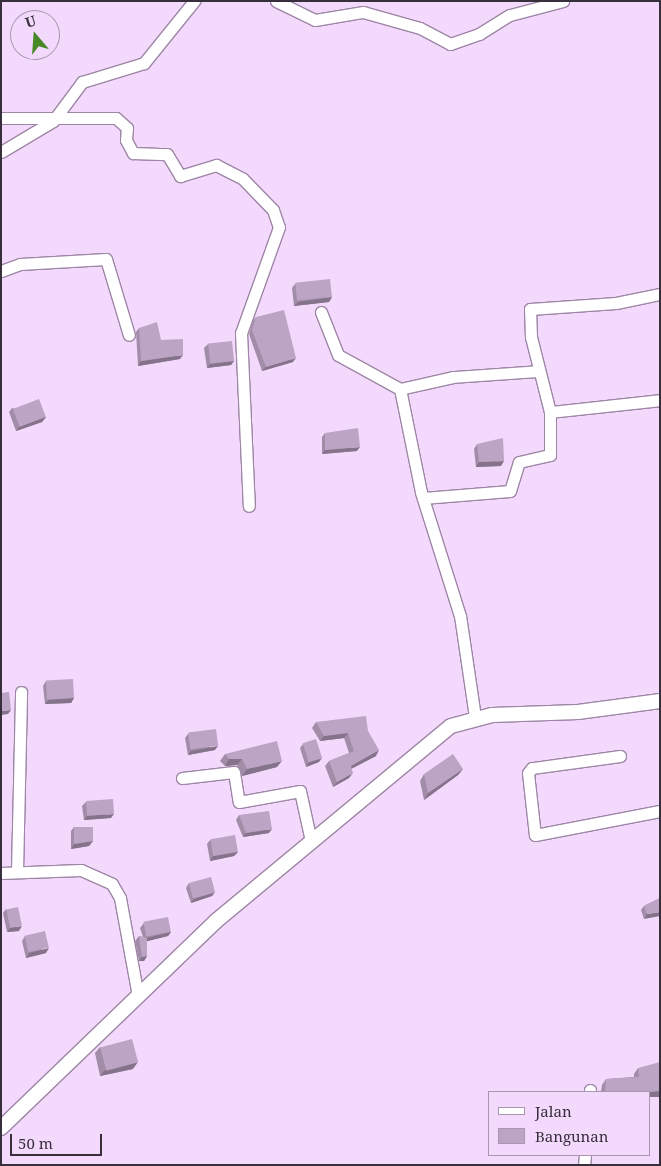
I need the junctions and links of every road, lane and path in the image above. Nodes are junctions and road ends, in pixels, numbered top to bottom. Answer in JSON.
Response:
{"nodes":[{"id":1,"x":194,"y":1,"type":"edge"},
{"id":2,"x":276,"y":1,"type":"edge"},
{"id":3,"x":563,"y":1,"type":"edge"},
{"id":4,"x":1,"y":118,"type":"edge"},
{"id":5,"x":53,"y":121,"type":"junction"},
{"id":6,"x":1,"y":152,"type":"edge"},
{"id":7,"x":1,"y":271,"type":"edge"},
{"id":8,"x":660,"y":294,"type":"edge"},
{"id":9,"x":322,"y":312,"type":"dead end"},
{"id":10,"x":129,"y":334,"type":"dead end"},
{"id":11,"x":539,"y":372,"type":"junction"},
{"id":12,"x":400,"y":389,"type":"junction"},
{"id":13,"x":660,"y":400,"type":"edge"},
{"id":14,"x":550,"y":412,"type":"junction"},
{"id":15,"x":423,"y":498,"type":"junction"},
{"id":16,"x":249,"y":506,"type":"dead end"},
{"id":17,"x":21,"y":692,"type":"dead end"},
{"id":18,"x":660,"y":701,"type":"edge"},
{"id":19,"x":475,"y":717,"type":"junction"},
{"id":20,"x":620,"y":756,"type":"dead end"},
{"id":21,"x":182,"y":778,"type":"dead end"},
{"id":22,"x":660,"y":810,"type":"edge"},
{"id":23,"x":311,"y":841,"type":"junction"},
{"id":24,"x":18,"y":872,"type":"junction"},
{"id":25,"x":1,"y":873,"type":"edge"},
{"id":26,"x":138,"y":996,"type":"junction"},
{"id":27,"x":1,"y":1128,"type":"edge"}],
"edges":[{"from":1,"to":5,"type":"street"},
{"from":2,"to":3,"type":"street"},
{"from":4,"to":5,"type":"street"},
{"from":5,"to":6,"type":"street"},
{"from":5,"to":16,"type":"street"},
{"from":7,"to":10,"type":"street"},
{"from":8,"to":11,"type":"street"},
{"from":9,"to":12,"type":"street"},
{"from":11,"to":12,"type":"street"},
{"from":11,"to":14,"type":"street"},
{"from":12,"to":15,"type":"street"},
{"from":13,"to":14,"type":"street"},
{"from":14,"to":15,"type":"street"},
{"from":15,"to":19,"type":"street"},
{"from":17,"to":24,"type":"street"},
{"from":18,"to":19,"type":"street"},
{"from":19,"to":23,"type":"street"},
{"from":20,"to":22,"type":"street"},
{"from":21,"to":23,"type":"street"},
{"from":23,"to":26,"type":"street"},
{"from":24,"to":25,"type":"street"},
{"from":24,"to":26,"type":"street"},
{"from":26,"to":27,"type":"street"}]}
